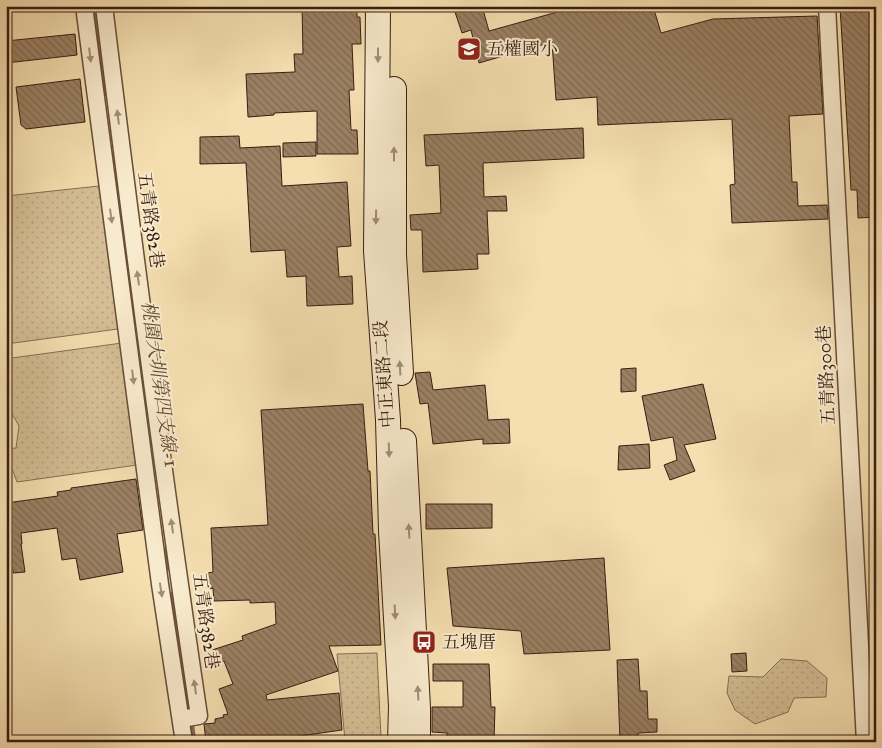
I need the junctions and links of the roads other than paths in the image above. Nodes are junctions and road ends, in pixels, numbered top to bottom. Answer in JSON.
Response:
{"nodes":[{"id":1,"x":84,"y":6,"type":"edge"},
{"id":2,"x":104,"y":6,"type":"edge"},
{"id":3,"x":378,"y":6,"type":"edge"},
{"id":4,"x":394,"y":6,"type":"edge"},
{"id":5,"x":826,"y":6,"type":"edge"},
{"id":6,"x":181,"y":719,"type":"junction"},
{"id":7,"x":184,"y":742,"type":"edge"},
{"id":8,"x":400,"y":742,"type":"edge"},
{"id":9,"x":418,"y":742,"type":"edge"},
{"id":10,"x":865,"y":742,"type":"edge"}],
"edges":[{"from":1,"to":6,"type":"street","one_way":true},
{"from":6,"to":2,"type":"street","name":"五青路382巷","one_way":true},
{"from":3,"to":8,"type":"main road","name":"中正東路二段","one_way":true},
{"from":9,"to":4,"type":"main road","name":"中正東路二段","one_way":true},
{"from":5,"to":10,"type":"street","name":"五青路300巷"},
{"from":6,"to":7,"type":"street"}]}
